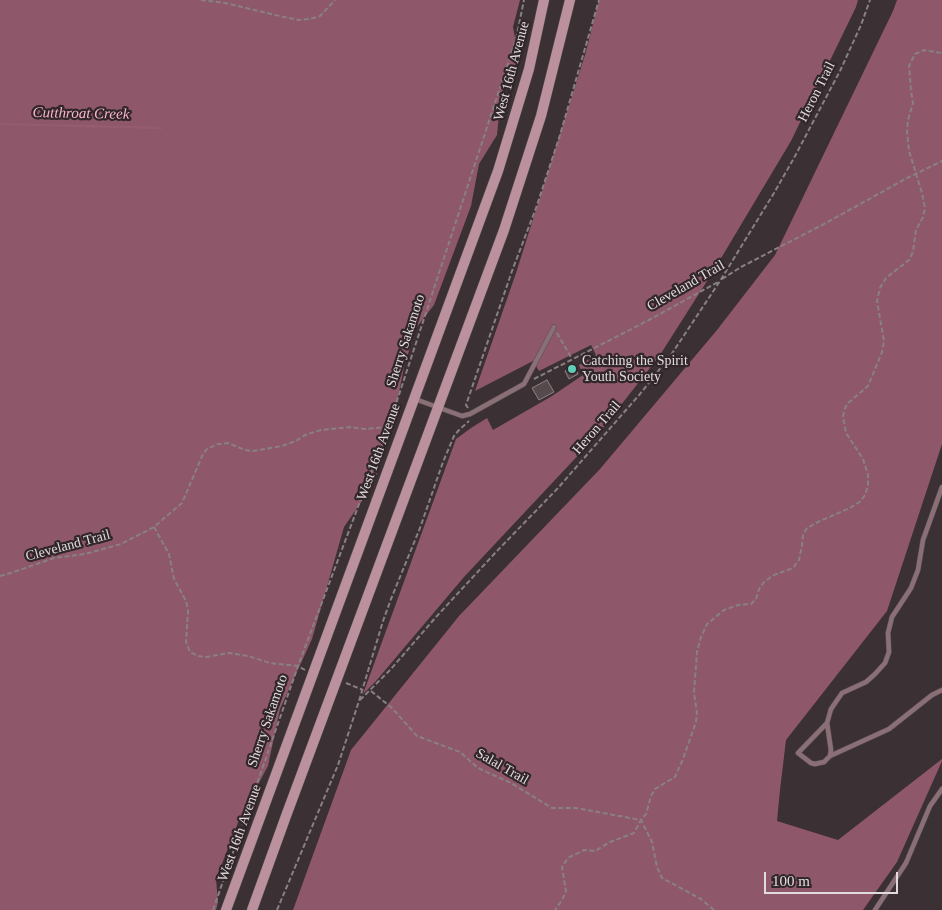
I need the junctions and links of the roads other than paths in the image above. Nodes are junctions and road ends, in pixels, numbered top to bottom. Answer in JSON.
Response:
{"nodes":[{"id":1,"x":544,"y":0,"type":"edge"},
{"id":2,"x":570,"y":0,"type":"edge"},
{"id":3,"x":554,"y":327,"type":"road end"},
{"id":4,"x":414,"y":399,"type":"junction"},
{"id":5,"x":438,"y":408,"type":"junction"},
{"id":6,"x":942,"y":487,"type":"edge"},
{"id":7,"x":942,"y":690,"type":"edge"},
{"id":8,"x":827,"y":723,"type":"junction"},
{"id":9,"x":830,"y":756,"type":"junction"},
{"id":10,"x":942,"y":789,"type":"edge"},
{"id":11,"x":226,"y":910,"type":"edge"},
{"id":12,"x":252,"y":910,"type":"edge"},
{"id":13,"x":875,"y":910,"type":"edge"}],
"edges":[{"from":1,"to":4,"type":"main road","name":"West 16th Avenue"},
{"from":2,"to":5,"type":"main road"},
{"from":3,"to":5,"type":"lane"},
{"from":4,"to":5,"type":"lane"},
{"from":4,"to":11,"type":"main road","name":"West 16th Avenue"},
{"from":5,"to":12,"type":"main road"},
{"from":6,"to":8,"type":"lane"},
{"from":7,"to":9,"type":"lane"},
{"from":8,"to":9,"type":"lane"},
{"from":8,"to":9,"type":"lane"},
{"from":10,"to":13,"type":"lane"}]}
